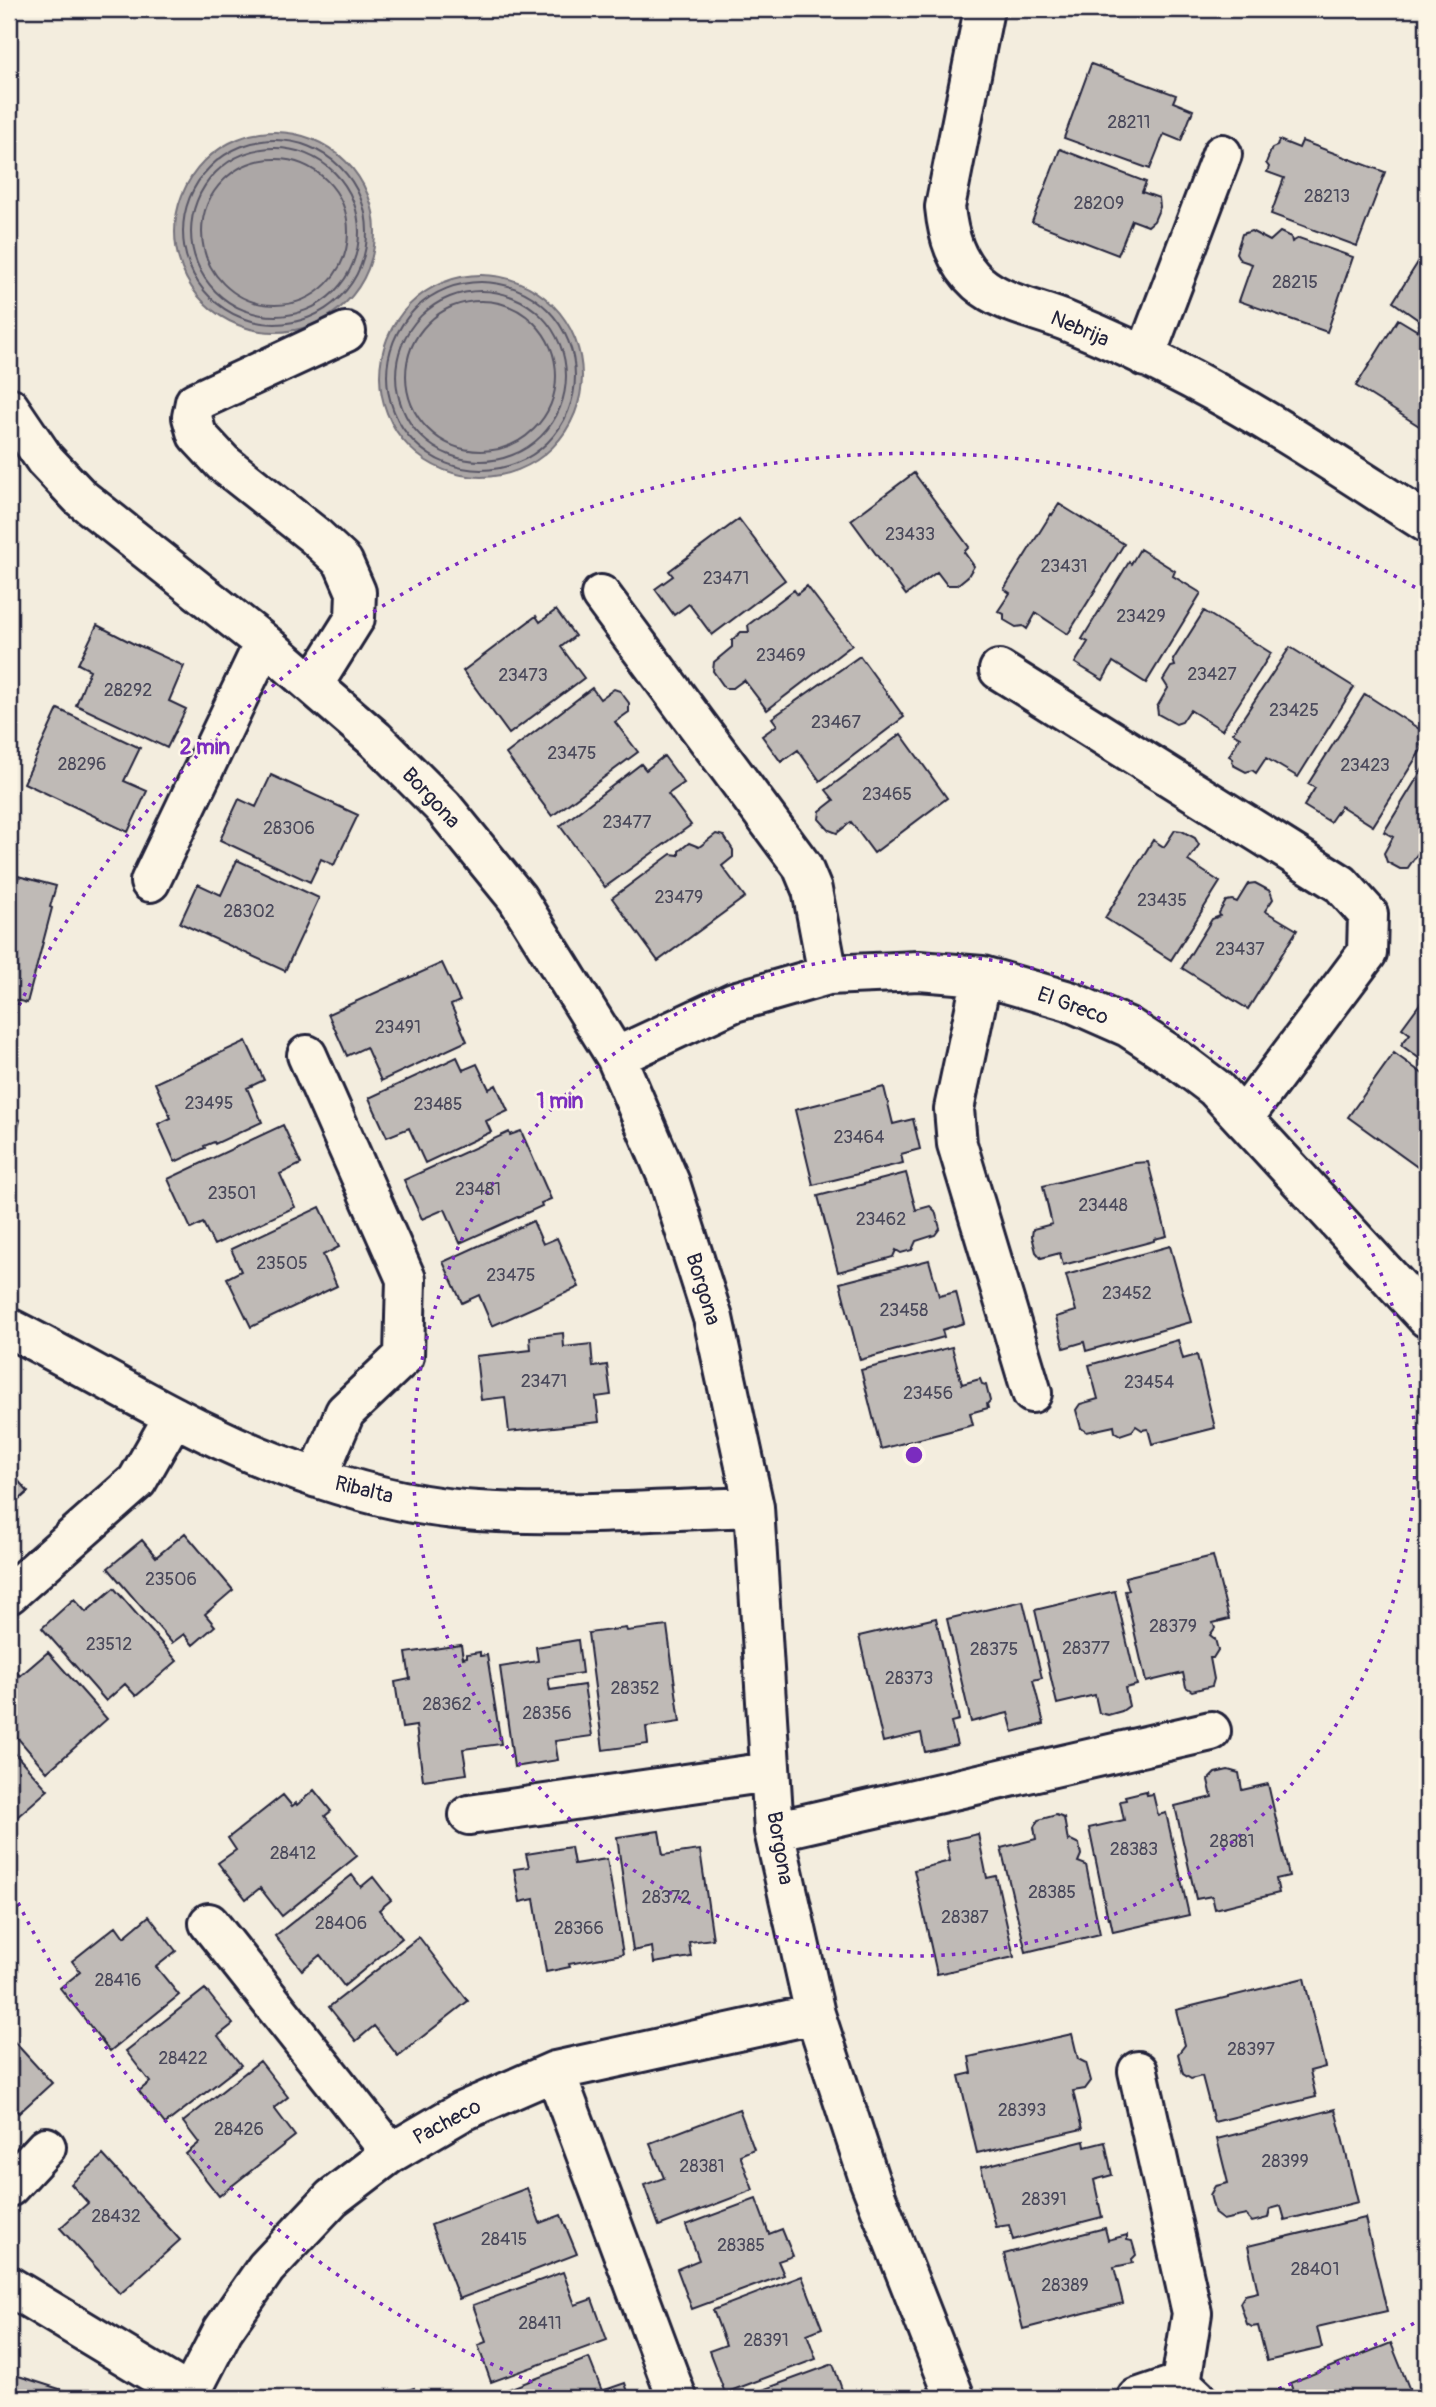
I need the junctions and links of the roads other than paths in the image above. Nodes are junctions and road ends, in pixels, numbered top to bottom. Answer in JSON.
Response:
{"nodes":[{"id":1,"x":984,"y":9,"type":"edge"},
{"id":2,"x":1222,"y":154,"type":"dead end"},
{"id":3,"x":346,"y":332,"type":"dead end"},
{"id":4,"x":1145,"y":357,"type":"junction"},
{"id":5,"x":9,"y":407,"type":"edge"},
{"id":6,"x":1427,"y":523,"type":"edge"},
{"id":7,"x":601,"y":595,"type":"dead end"},
{"id":8,"x":264,"y":643,"type":"junction"},
{"id":9,"x":999,"y":670,"type":"dead end"},
{"id":10,"x":313,"y":685,"type":"junction"},
{"id":11,"x":150,"y":883,"type":"dead end"},
{"id":12,"x":828,"y":975,"type":"junction"},
{"id":13,"x":982,"y":976,"type":"junction"},
{"id":14,"x":307,"y":1055,"type":"dead end"},
{"id":15,"x":616,"y":1057,"type":"junction"},
{"id":16,"x":1244,"y":1117,"type":"junction"},
{"id":17,"x":1420,"y":1294,"type":"edge"},
{"id":18,"x":9,"y":1328,"type":"edge"},
{"id":19,"x":1032,"y":1393,"type":"dead end"},
{"id":20,"x":174,"y":1416,"type":"junction"},
{"id":21,"x":317,"y":1478,"type":"junction"},
{"id":22,"x":754,"y":1507,"type":"junction"},
{"id":23,"x":9,"y":1594,"type":"edge"},
{"id":24,"x":1211,"y":1731,"type":"dead end"},
{"id":25,"x":769,"y":1772,"type":"junction"},
{"id":26,"x":469,"y":1815,"type":"dead end"},
{"id":27,"x":774,"y":1831,"type":"junction"},
{"id":28,"x":209,"y":1923,"type":"dead end"},
{"id":29,"x":816,"y":2014,"type":"junction"},
{"id":30,"x":555,"y":2071,"type":"junction"},
{"id":31,"x":1138,"y":2071,"type":"dead end"},
{"id":32,"x":46,"y":2147,"type":"dead end"},
{"id":33,"x":391,"y":2153,"type":"junction"},
{"id":34,"x":9,"y":2187,"type":"edge"},
{"id":35,"x":9,"y":2286,"type":"edge"},
{"id":36,"x":1189,"y":2391,"type":"edge"},
{"id":37,"x":189,"y":2397,"type":"edge"},
{"id":38,"x":677,"y":2398,"type":"edge"},
{"id":39,"x":954,"y":2398,"type":"edge"},
{"id":40,"x":1136,"y":2398,"type":"edge"}],
"edges":[{"from":1,"to":4,"type":"street","name":"Nebrija"},
{"from":2,"to":4,"type":"street"},
{"from":3,"to":10,"type":"street"},
{"from":4,"to":6,"type":"street","name":"Nebrija"},
{"from":5,"to":8,"type":"street","name":"Borgona"},
{"from":7,"to":12,"type":"street"},
{"from":8,"to":10,"type":"street","name":"Borgona"},
{"from":8,"to":11,"type":"street"},
{"from":9,"to":16,"type":"street"},
{"from":10,"to":15,"type":"street","name":"Borgona"},
{"from":12,"to":13,"type":"street","name":"El Greco"},
{"from":12,"to":15,"type":"street","name":"El Greco"},
{"from":13,"to":16,"type":"street","name":"El Greco"},
{"from":13,"to":19,"type":"street"},
{"from":14,"to":21,"type":"street"},
{"from":15,"to":22,"type":"street","name":"Borgona"},
{"from":16,"to":17,"type":"street","name":"El Greco"},
{"from":18,"to":20,"type":"street","name":"Ribalta"},
{"from":20,"to":21,"type":"street","name":"Ribalta"},
{"from":20,"to":23,"type":"street"},
{"from":21,"to":22,"type":"street","name":"Ribalta"},
{"from":22,"to":25,"type":"street","name":"Borgona"},
{"from":24,"to":27,"type":"street"},
{"from":25,"to":26,"type":"street"},
{"from":25,"to":27,"type":"street","name":"Borgona"},
{"from":27,"to":29,"type":"street","name":"Borgona"},
{"from":28,"to":33,"type":"street"},
{"from":29,"to":30,"type":"street","name":"Pacheco"},
{"from":29,"to":39,"type":"street","name":"Borgona"},
{"from":30,"to":33,"type":"street","name":"Pacheco"},
{"from":30,"to":38,"type":"street"},
{"from":31,"to":36,"type":"street"},
{"from":32,"to":34,"type":"street"},
{"from":33,"to":37,"type":"street","name":"Pacheco"},
{"from":35,"to":37,"type":"street"},
{"from":36,"to":40,"type":"street"}]}
